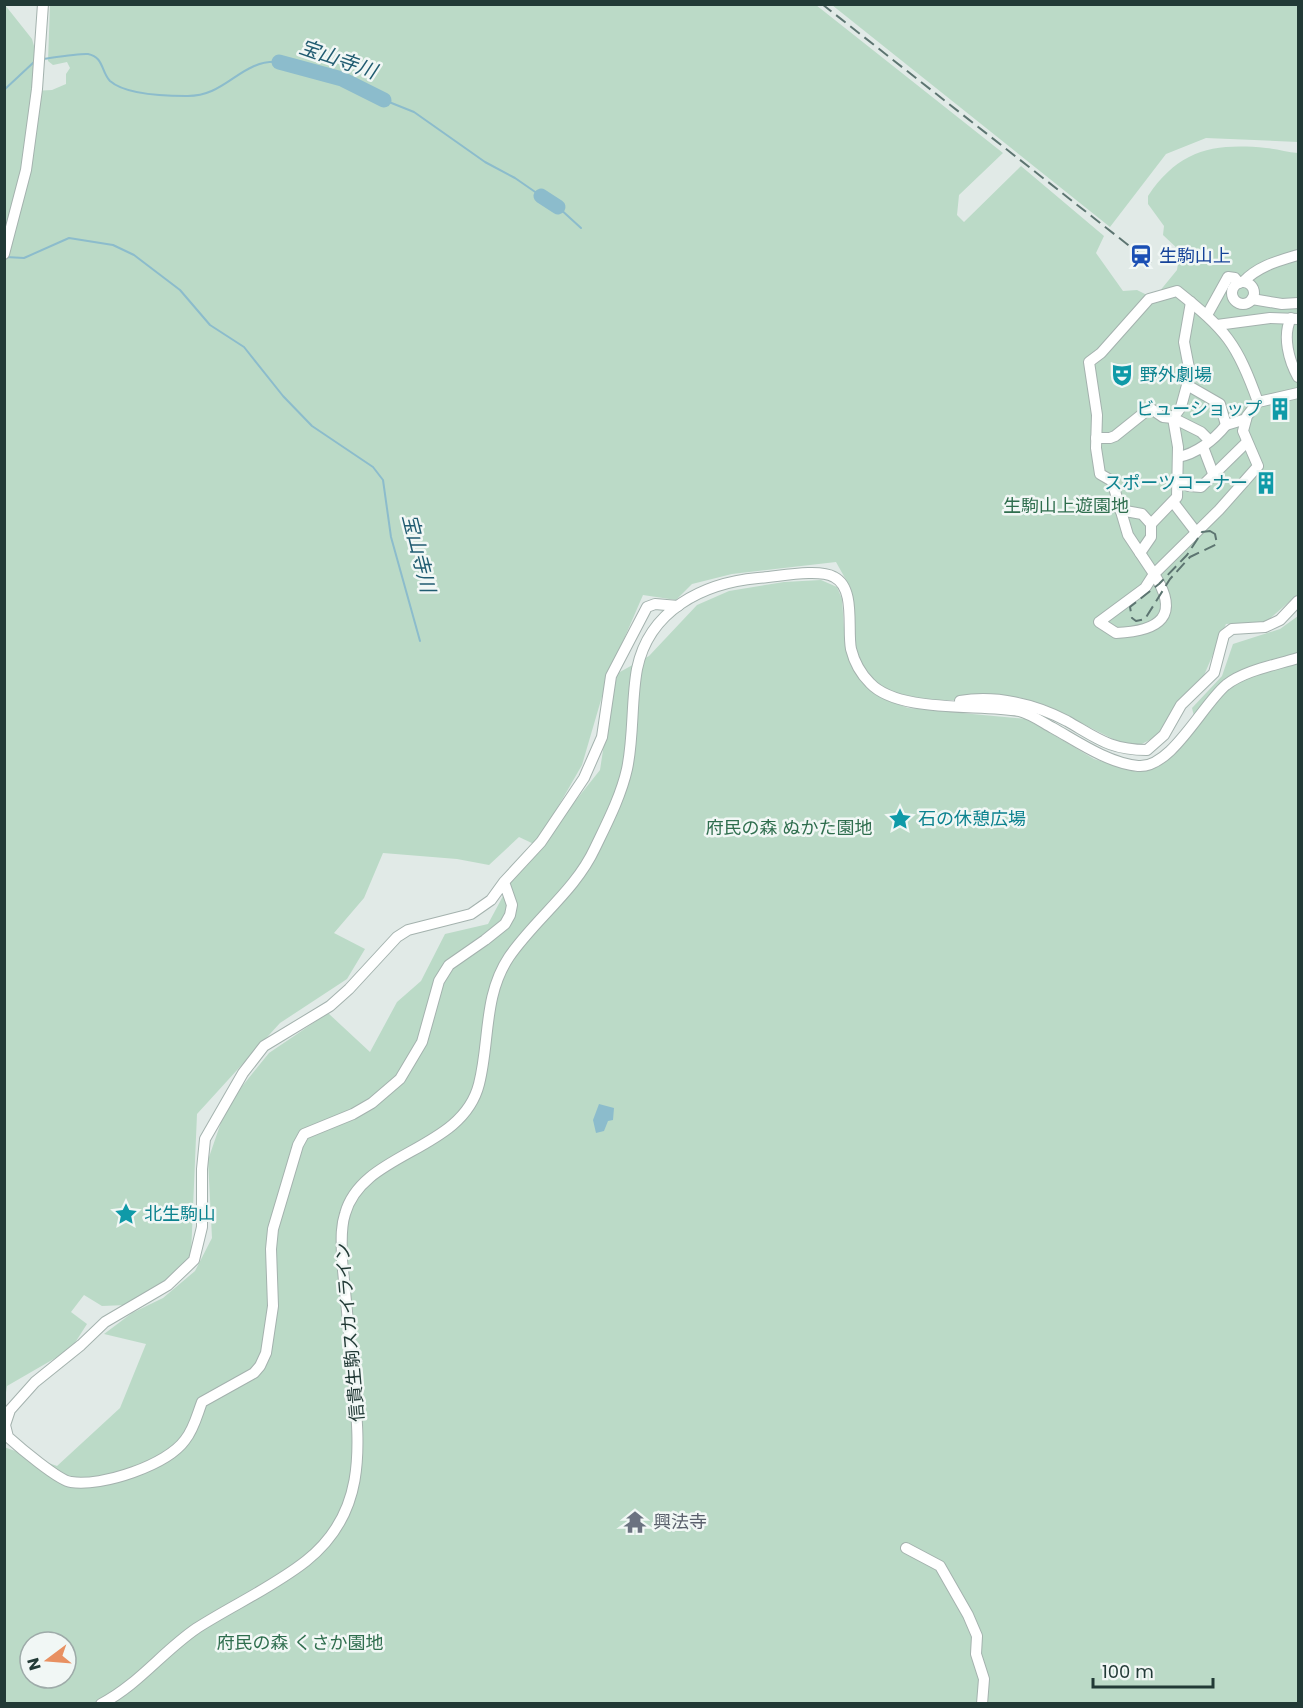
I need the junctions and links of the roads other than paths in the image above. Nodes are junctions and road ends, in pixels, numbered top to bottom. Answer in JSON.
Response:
{"nodes":[{"id":1,"x":43,"y":4,"type":"edge"},
{"id":2,"x":6,"y":250,"type":"edge"},
{"id":3,"x":1299,"y":255,"type":"edge"},
{"id":4,"x":1241,"y":282,"type":"junction"},
{"id":5,"x":1252,"y":299,"type":"junction"},
{"id":6,"x":1191,"y":302,"type":"junction"},
{"id":7,"x":1299,"y":303,"type":"edge"},
{"id":8,"x":1207,"y":315,"type":"junction"},
{"id":9,"x":1295,"y":318,"type":"edge"},
{"id":10,"x":1217,"y":325,"type":"junction"},
{"id":11,"x":1294,"y":347,"type":"edge"},
{"id":12,"x":1299,"y":377,"type":"edge"},
{"id":13,"x":1187,"y":385,"type":"junction"},
{"id":14,"x":1299,"y":393,"type":"edge"},
{"id":15,"x":1258,"y":402,"type":"junction"},
{"id":16,"x":1173,"y":418,"type":"junction"},
{"id":17,"x":1246,"y":419,"type":"junction"},
{"id":18,"x":1226,"y":425,"type":"junction"},
{"id":19,"x":1096,"y":438,"type":"junction"},
{"id":20,"x":1247,"y":442,"type":"junction"},
{"id":21,"x":1206,"y":443,"type":"junction"},
{"id":22,"x":1178,"y":457,"type":"junction"},
{"id":23,"x":1214,"y":476,"type":"junction"},
{"id":24,"x":1178,"y":482,"type":"junction"},
{"id":25,"x":1173,"y":502,"type":"junction"},
{"id":26,"x":1120,"y":510,"type":"junction"},
{"id":27,"x":1150,"y":524,"type":"junction"},
{"id":28,"x":1196,"y":532,"type":"junction"},
{"id":29,"x":1140,"y":553,"type":"junction"},
{"id":30,"x":1154,"y":574,"type":"junction"},
{"id":31,"x":1299,"y":601,"type":"edge"},
{"id":32,"x":678,"y":606,"type":"junction"},
{"id":33,"x":1299,"y":658,"type":"edge"},
{"id":34,"x":953,"y":705,"type":"junction"},
{"id":35,"x":504,"y":882,"type":"junction"},
{"id":36,"x":906,"y":1548,"type":"dead end"},
{"id":37,"x":101,"y":1704,"type":"edge"},
{"id":38,"x":982,"y":1704,"type":"edge"}],
"edges":[{"from":1,"to":2,"type":"street"},
{"from":3,"to":4,"type":"street"},
{"from":4,"to":5,"type":"street"},
{"from":4,"to":5,"type":"street"},
{"from":4,"to":8,"type":"street"},
{"from":5,"to":7,"type":"street"},
{"from":6,"to":8,"type":"street"},
{"from":6,"to":13,"type":"street"},
{"from":6,"to":19,"type":"street"},
{"from":8,"to":10,"type":"street"},
{"from":9,"to":10,"type":"street"},
{"from":9,"to":11,"type":"street"},
{"from":10,"to":15,"type":"street"},
{"from":11,"to":12,"type":"street"},
{"from":13,"to":16,"type":"street"},
{"from":13,"to":18,"type":"street"},
{"from":14,"to":15,"type":"street"},
{"from":15,"to":17,"type":"street"},
{"from":16,"to":19,"type":"street"},
{"from":16,"to":21,"type":"street"},
{"from":16,"to":22,"type":"street"},
{"from":17,"to":18,"type":"street"},
{"from":17,"to":20,"type":"street"},
{"from":18,"to":21,"type":"street"},
{"from":19,"to":26,"type":"street"},
{"from":20,"to":23,"type":"street"},
{"from":20,"to":28,"type":"street"},
{"from":21,"to":22,"type":"street"},
{"from":21,"to":23,"type":"street"},
{"from":22,"to":24,"type":"street"},
{"from":23,"to":24,"type":"street"},
{"from":24,"to":25,"type":"street"},
{"from":25,"to":27,"type":"street"},
{"from":25,"to":28,"type":"street"},
{"from":26,"to":27,"type":"street"},
{"from":26,"to":29,"type":"street"},
{"from":27,"to":29,"type":"street"},
{"from":28,"to":30,"type":"street"},
{"from":29,"to":30,"type":"street"},
{"from":30,"to":30,"type":"street"},
{"from":31,"to":34,"type":"street"},
{"from":32,"to":34,"type":"street","name":"信貴生駒スカイライン"},
{"from":32,"to":35,"type":"street"},
{"from":32,"to":37,"type":"street","name":"信貴生駒スカイライン"},
{"from":33,"to":34,"type":"street","name":"信貴生駒スカイライン"},
{"from":35,"to":35,"type":"street"},
{"from":36,"to":38,"type":"street"}]}
